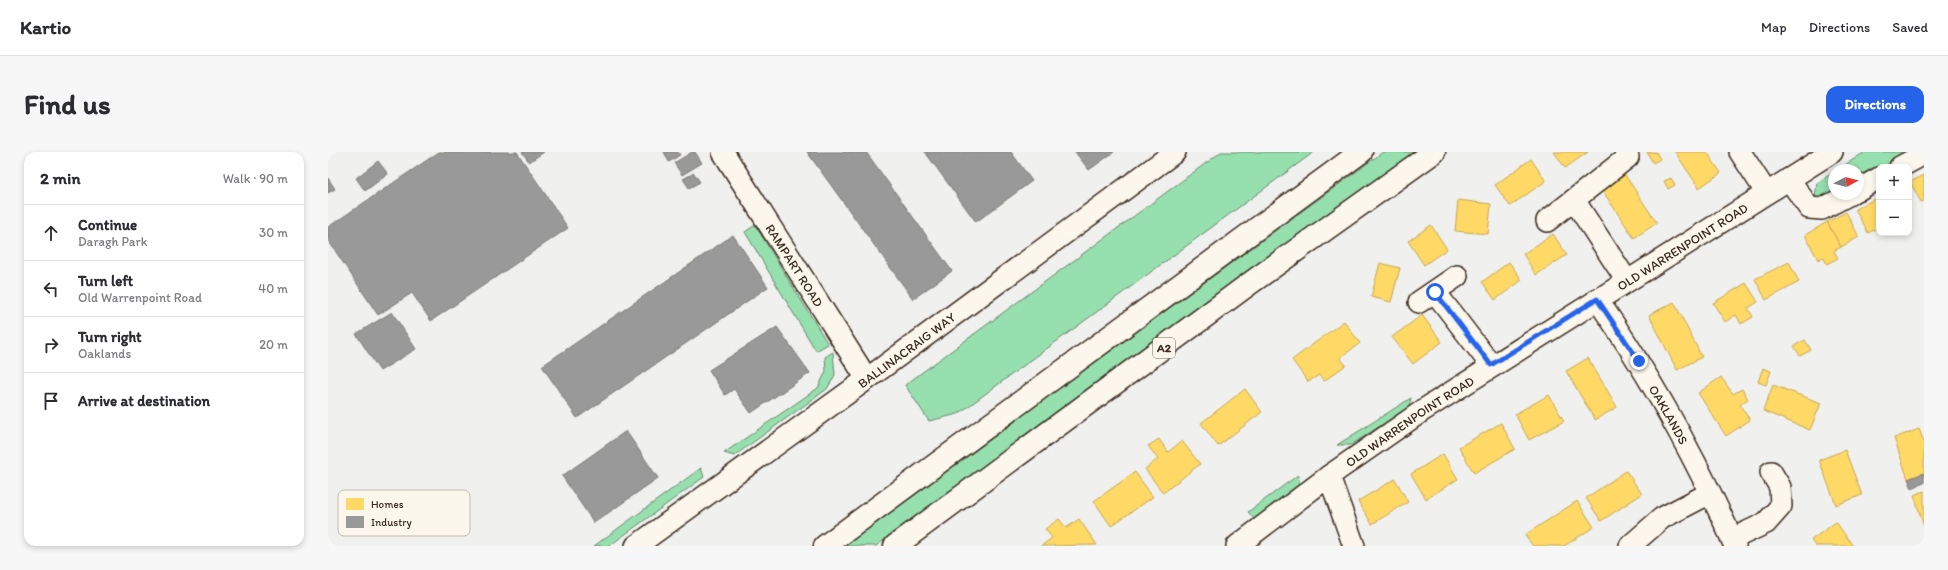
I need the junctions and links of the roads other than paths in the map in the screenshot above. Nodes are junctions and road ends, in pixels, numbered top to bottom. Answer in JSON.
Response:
{"nodes":[{"id":1,"x":723,"y":152,"type":"edge"},
{"id":2,"x":1175,"y":152,"type":"edge"},
{"id":3,"x":1361,"y":152,"type":"edge"},
{"id":4,"x":1434,"y":152,"type":"edge"},
{"id":5,"x":1740,"y":152,"type":"edge"},
{"id":6,"x":1832,"y":152,"type":"edge"},
{"id":7,"x":1924,"y":154,"type":"edge"},
{"id":8,"x":1628,"y":157,"type":"dead end"},
{"id":9,"x":1906,"y":164,"type":"edge"},
{"id":10,"x":1789,"y":179,"type":"junction"},
{"id":11,"x":1876,"y":180,"type":"edge"},
{"id":12,"x":1864,"y":187,"type":"edge"},
{"id":13,"x":1766,"y":192,"type":"junction"},
{"id":14,"x":1574,"y":200,"type":"junction"},
{"id":15,"x":1839,"y":200,"type":"edge"},
{"id":16,"x":1547,"y":221,"type":"dead end"},
{"id":17,"x":1457,"y":276,"type":"dead end"},
{"id":18,"x":1627,"y":281,"type":"junction"},
{"id":19,"x":1597,"y":299,"type":"junction"},
{"id":20,"x":1491,"y":365,"type":"junction"},
{"id":21,"x":867,"y":379,"type":"junction"},
{"id":22,"x":1772,"y":472,"type":"dead end"},
{"id":23,"x":1329,"y":476,"type":"junction"},
{"id":24,"x":1710,"y":493,"type":"junction"},
{"id":25,"x":1734,"y":542,"type":"edge"},
{"id":26,"x":636,"y":546,"type":"edge"},
{"id":27,"x":825,"y":546,"type":"edge"},
{"id":28,"x":895,"y":546,"type":"edge"},
{"id":29,"x":1237,"y":546,"type":"edge"},
{"id":30,"x":1354,"y":546,"type":"edge"},
{"id":31,"x":1630,"y":546,"type":"edge"}],
"edges":[{"from":1,"to":21,"type":"street","name":"RAMPART ROAD"},
{"from":2,"to":21,"type":"street","name":"BALLINACRAIG WAY"},
{"from":3,"to":27,"type":"highway"},
{"from":4,"to":28,"type":"highway","number":"A2"},
{"from":5,"to":13,"type":"street"},
{"from":6,"to":10,"type":"street","name":"OLD WARRENPOINT ROAD"},
{"from":7,"to":9,"type":"street"},
{"from":8,"to":14,"type":"street"},
{"from":10,"to":13,"type":"street","name":"OLD WARRENPOINT ROAD"},
{"from":10,"to":15,"type":"street"},
{"from":11,"to":12,"type":"street"},
{"from":13,"to":18,"type":"street","name":"OLD WARRENPOINT ROAD"},
{"from":14,"to":16,"type":"street"},
{"from":14,"to":18,"type":"street"},
{"from":17,"to":20,"type":"street"},
{"from":18,"to":19,"type":"street","name":"OLD WARRENPOINT ROAD"},
{"from":19,"to":20,"type":"street","name":"OLD WARRENPOINT ROAD"},
{"from":19,"to":24,"type":"street","name":"OAKLANDS"},
{"from":20,"to":23,"type":"street","name":"OLD WARRENPOINT ROAD"},
{"from":21,"to":26,"type":"street","name":"BALLINACRAIG WAY"},
{"from":22,"to":25,"type":"street","name":"OAKLANDS"},
{"from":23,"to":29,"type":"street","name":"OLD WARRENPOINT ROAD"},
{"from":23,"to":30,"type":"street"},
{"from":24,"to":25,"type":"street","name":"OAKLANDS"},
{"from":24,"to":31,"type":"street"}]}
